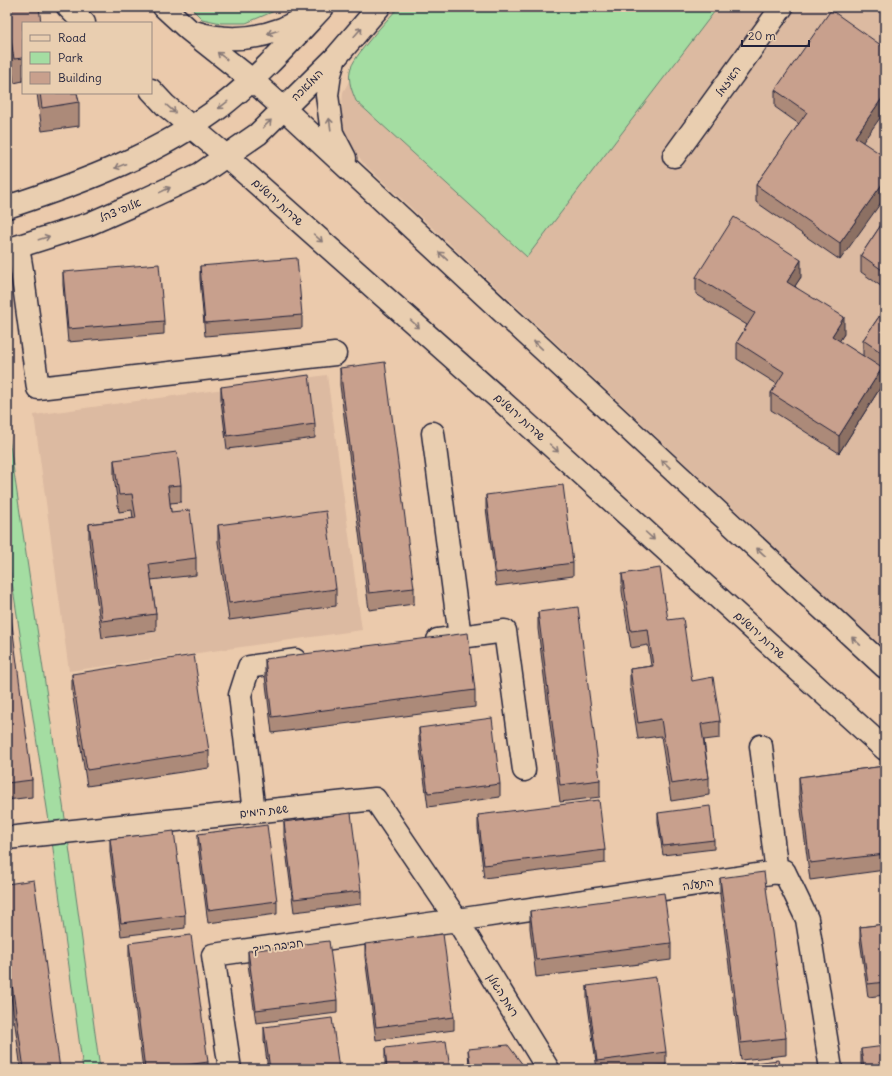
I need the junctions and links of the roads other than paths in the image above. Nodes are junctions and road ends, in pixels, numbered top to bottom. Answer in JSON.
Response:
{"nodes":[{"id":1,"x":68,"y":7,"type":"edge"},
{"id":2,"x":164,"y":7,"type":"edge"},
{"id":3,"x":319,"y":7,"type":"edge"},
{"id":4,"x":323,"y":7,"type":"edge"},
{"id":5,"x":379,"y":7,"type":"edge"},
{"id":6,"x":782,"y":7,"type":"edge"},
{"id":7,"x":83,"y":22,"type":"edge"},
{"id":8,"x":189,"y":30,"type":"junction"},
{"id":9,"x":336,"y":56,"type":"junction"},
{"id":10,"x":252,"y":80,"type":"junction"},
{"id":11,"x":152,"y":91,"type":"edge"},
{"id":12,"x":283,"y":108,"type":"junction"},
{"id":13,"x":191,"y":127,"type":"junction"},
{"id":14,"x":226,"y":156,"type":"junction"},
{"id":15,"x":674,"y":156,"type":"dead end"},
{"id":16,"x":352,"y":172,"type":"junction"},
{"id":17,"x":7,"y":207,"type":"edge"},
{"id":18,"x":12,"y":248,"type":"edge"},
{"id":19,"x":335,"y":354,"type":"dead end"},
{"id":20,"x":434,"y":433,"type":"dead end"},
{"id":21,"x":460,"y":637,"type":"junction"},
{"id":22,"x":421,"y":642,"type":"edge"},
{"id":23,"x":312,"y":658,"type":"edge"},
{"id":24,"x":885,"y":667,"type":"edge"},
{"id":25,"x":761,"y":746,"type":"dead end"},
{"id":26,"x":885,"y":749,"type":"edge"},
{"id":27,"x":524,"y":770,"type":"dead end"},
{"id":28,"x":254,"y":812,"type":"junction"},
{"id":29,"x":7,"y":838,"type":"edge"},
{"id":30,"x":777,"y":873,"type":"junction"},
{"id":31,"x":457,"y":920,"type":"junction"},
{"id":32,"x":230,"y":1069,"type":"edge"},
{"id":33,"x":548,"y":1069,"type":"edge"},
{"id":34,"x":831,"y":1069,"type":"edge"}],
"edges":[{"from":1,"to":7,"type":"main road"},
{"from":2,"to":8,"type":"main road"},
{"from":3,"to":8,"type":"main road","one_way":true},
{"from":4,"to":10,"type":"main road"},
{"from":9,"to":5,"type":"main road","name":"המלאכה","one_way":true},
{"from":6,"to":15,"type":"main road","name":"האיזמל"},
{"from":10,"to":8,"type":"main road","one_way":true},
{"from":9,"to":12,"type":"main road","name":"המלאכה"},
{"from":16,"to":9,"type":"main road","one_way":true},
{"from":10,"to":12,"type":"main road"},
{"from":10,"to":13,"type":"main road","one_way":true},
{"from":11,"to":13,"type":"main road","name":"שדרות ירושלים","one_way":true},
{"from":14,"to":12,"type":"main road","name":"המלאכה","one_way":true},
{"from":12,"to":16,"type":"main road"},
{"from":13,"to":14,"type":"main road","name":"שדרות ירושלים"},
{"from":13,"to":17,"type":"main road","one_way":true},
{"from":18,"to":14,"type":"main road","name":"אלופי צהל","one_way":true},
{"from":14,"to":26,"type":"main road","name":"שדרות ירושלים","one_way":true},
{"from":24,"to":16,"type":"main road","one_way":true},
{"from":18,"to":19,"type":"main road"},
{"from":20,"to":21,"type":"main road"},
{"from":21,"to":22,"type":"main road"},
{"from":21,"to":27,"type":"main road"},
{"from":23,"to":28,"type":"main road"},
{"from":25,"to":30,"type":"main road"},
{"from":28,"to":29,"type":"main road","name":"ששת הימים"},
{"from":28,"to":31,"type":"main road","name":"ששת הימים"},
{"from":30,"to":31,"type":"main road","name":"התעלה"},
{"from":30,"to":34,"type":"main road"},
{"from":31,"to":32,"type":"main road","name":"חביבה רייך"},
{"from":31,"to":33,"type":"main road","name":"רמת הגולן"}]}
